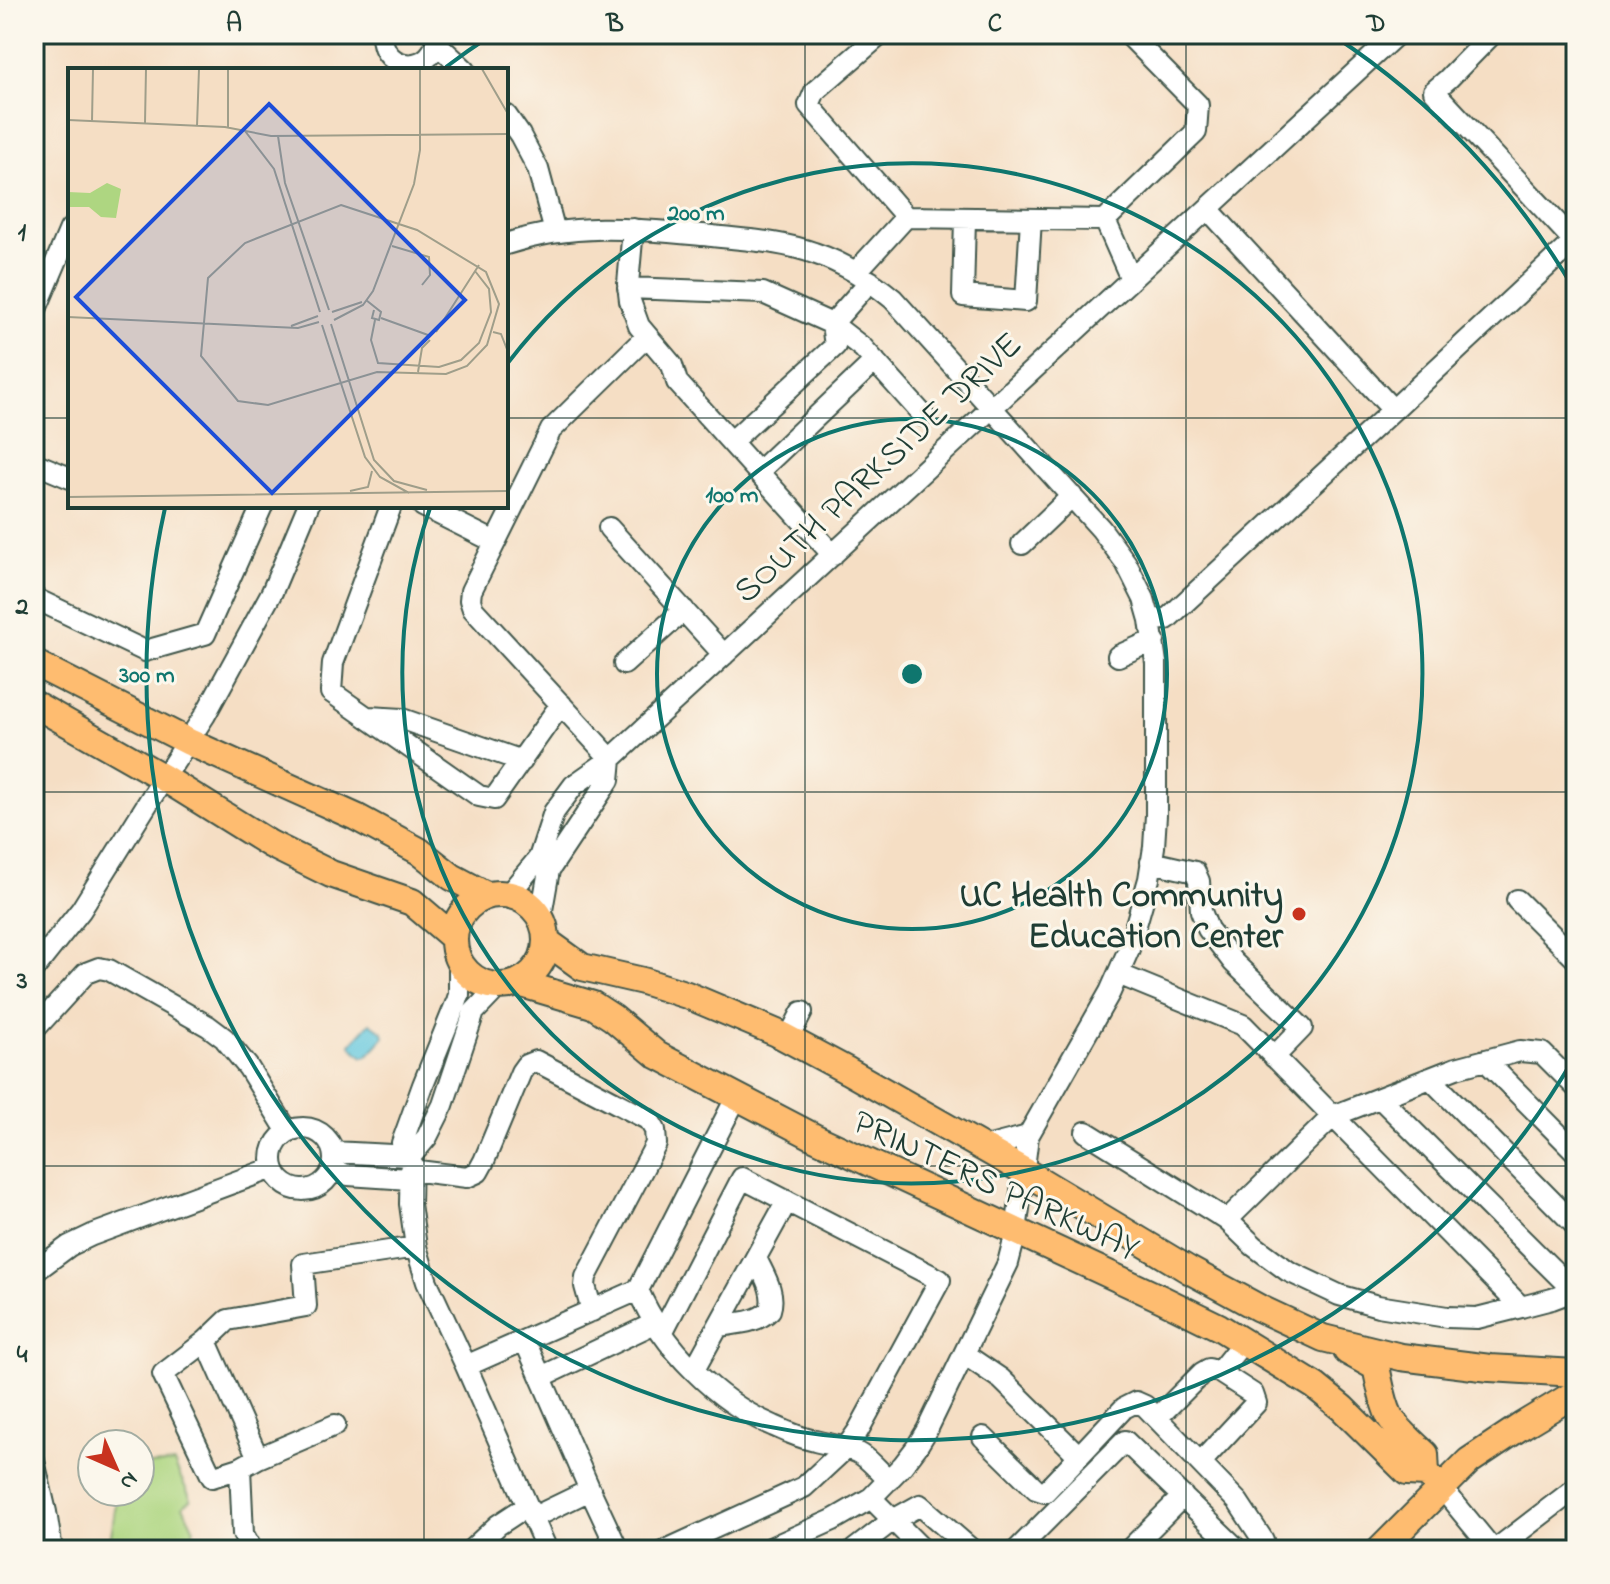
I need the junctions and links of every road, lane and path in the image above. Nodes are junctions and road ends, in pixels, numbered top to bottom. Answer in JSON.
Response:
{"nodes":[{"id":1,"x":382,"y":34,"type":"edge"},
{"id":2,"x":881,"y":34,"type":"edge"},
{"id":3,"x":1128,"y":34,"type":"edge"},
{"id":4,"x":1397,"y":34,"type":"edge"},
{"id":5,"x":1492,"y":34,"type":"edge"},
{"id":6,"x":437,"y":39,"type":"edge"},
{"id":7,"x":463,"y":68,"type":"edge"},
{"id":8,"x":508,"y":118,"type":"edge"},
{"id":9,"x":1208,"y":209,"type":"junction"},
{"id":10,"x":906,"y":217,"type":"junction"},
{"id":11,"x":965,"y":218,"type":"junction"},
{"id":12,"x":1031,"y":219,"type":"junction"},
{"id":13,"x":1105,"y":220,"type":"junction"},
{"id":14,"x":633,"y":229,"type":"junction"},
{"id":15,"x":555,"y":232,"type":"junction"},
{"id":16,"x":68,"y":234,"type":"edge"},
{"id":17,"x":1575,"y":242,"type":"edge"},
{"id":18,"x":508,"y":244,"type":"edge"},
{"id":19,"x":863,"y":277,"type":"junction"},
{"id":20,"x":1131,"y":279,"type":"junction"},
{"id":21,"x":628,"y":288,"type":"junction"},
{"id":22,"x":34,"y":314,"type":"edge"},
{"id":23,"x":832,"y":324,"type":"junction"},
{"id":24,"x":647,"y":336,"type":"junction"},
{"id":25,"x":875,"y":361,"type":"junction"},
{"id":26,"x":992,"y":408,"type":"junction"},
{"id":27,"x":1393,"y":410,"type":"junction"},
{"id":28,"x":924,"y":416,"type":"dead end"},
{"id":29,"x":731,"y":442,"type":"junction"},
{"id":30,"x":34,"y":463,"type":"edge"},
{"id":31,"x":758,"y":472,"type":"junction"},
{"id":32,"x":68,"y":477,"type":"edge"},
{"id":33,"x":1072,"y":496,"type":"junction"},
{"id":34,"x":261,"y":508,"type":"edge"},
{"id":35,"x":307,"y":508,"type":"edge"},
{"id":36,"x":390,"y":508,"type":"edge"},
{"id":37,"x":427,"y":508,"type":"edge"},
{"id":38,"x":609,"y":528,"type":"dead end"},
{"id":39,"x":495,"y":542,"type":"junction"},
{"id":40,"x":1022,"y":544,"type":"dead end"},
{"id":41,"x":833,"y":555,"type":"junction"},
{"id":42,"x":34,"y":598,"type":"edge"},
{"id":43,"x":684,"y":610,"type":"junction"},
{"id":44,"x":1152,"y":630,"type":"junction"},
{"id":45,"x":724,"y":655,"type":"junction"},
{"id":46,"x":1118,"y":656,"type":"dead end"},
{"id":47,"x":34,"y":663,"type":"edge"},
{"id":48,"x":624,"y":664,"type":"dead end"},
{"id":49,"x":34,"y":704,"type":"edge"},
{"id":50,"x":561,"y":704,"type":"junction"},
{"id":51,"x":369,"y":717,"type":"junction"},
{"id":52,"x":189,"y":742,"type":"junction"},
{"id":53,"x":611,"y":759,"type":"junction"},
{"id":54,"x":522,"y":761,"type":"junction"},
{"id":55,"x":164,"y":778,"type":"junction"},
{"id":56,"x":1151,"y":862,"type":"junction"},
{"id":57,"x":498,"y":894,"type":"junction"},
{"id":58,"x":1517,"y":900,"type":"dead end"},
{"id":59,"x":543,"y":929,"type":"junction"},
{"id":60,"x":453,"y":937,"type":"junction"},
{"id":61,"x":1576,"y":959,"type":"edge"},
{"id":62,"x":459,"y":964,"type":"junction"},
{"id":63,"x":34,"y":969,"type":"edge"},
{"id":64,"x":1118,"y":974,"type":"junction"},
{"id":65,"x":508,"y":985,"type":"junction"},
{"id":66,"x":802,"y":1012,"type":"dead end"},
{"id":67,"x":34,"y":1030,"type":"edge"},
{"id":68,"x":788,"y":1039,"type":"junction"},
{"id":69,"x":1274,"y":1057,"type":"junction"},
{"id":70,"x":1485,"y":1060,"type":"junction"},
{"id":71,"x":1430,"y":1078,"type":"junction"},
{"id":72,"x":1576,"y":1087,"type":"edge"},
{"id":73,"x":737,"y":1096,"type":"junction"},
{"id":74,"x":1380,"y":1098,"type":"junction"},
{"id":75,"x":1333,"y":1116,"type":"junction"},
{"id":76,"x":288,"y":1132,"type":"junction"},
{"id":77,"x":1086,"y":1132,"type":"dead end"},
{"id":78,"x":1028,"y":1136,"type":"junction"},
{"id":79,"x":982,"y":1148,"type":"junction"},
{"id":80,"x":1576,"y":1152,"type":"edge"},
{"id":81,"x":332,"y":1161,"type":"junction"},
{"id":82,"x":273,"y":1168,"type":"junction"},
{"id":83,"x":410,"y":1168,"type":"junction"},
{"id":84,"x":1024,"y":1171,"type":"junction"},
{"id":85,"x":787,"y":1201,"type":"junction"},
{"id":86,"x":1227,"y":1220,"type":"junction"},
{"id":87,"x":1576,"y":1226,"type":"edge"},
{"id":88,"x":1016,"y":1232,"type":"junction"},
{"id":89,"x":416,"y":1247,"type":"junction"},
{"id":90,"x":756,"y":1258,"type":"junction"},
{"id":91,"x":34,"y":1272,"type":"edge"},
{"id":92,"x":638,"y":1290,"type":"junction"},
{"id":93,"x":1575,"y":1290,"type":"edge"},
{"id":94,"x":1521,"y":1307,"type":"junction"},
{"id":95,"x":592,"y":1311,"type":"junction"},
{"id":96,"x":719,"y":1326,"type":"junction"},
{"id":97,"x":659,"y":1328,"type":"junction"},
{"id":98,"x":1323,"y":1338,"type":"junction"},
{"id":99,"x":206,"y":1341,"type":"junction"},
{"id":100,"x":525,"y":1341,"type":"junction"},
{"id":101,"x":1243,"y":1342,"type":"junction"},
{"id":102,"x":964,"y":1354,"type":"junction"},
{"id":103,"x":466,"y":1366,"type":"junction"},
{"id":104,"x":694,"y":1370,"type":"junction"},
{"id":105,"x":1219,"y":1372,"type":"junction"},
{"id":106,"x":1576,"y":1373,"type":"edge"},
{"id":107,"x":541,"y":1377,"type":"junction"},
{"id":108,"x":1576,"y":1393,"type":"edge"},
{"id":109,"x":1157,"y":1418,"type":"junction"},
{"id":110,"x":335,"y":1425,"type":"dead end"},
{"id":111,"x":983,"y":1437,"type":"dead end"},
{"id":112,"x":846,"y":1448,"type":"junction"},
{"id":113,"x":1079,"y":1456,"type":"junction"},
{"id":114,"x":34,"y":1461,"type":"edge"},
{"id":115,"x":1201,"y":1462,"type":"junction"},
{"id":116,"x":249,"y":1463,"type":"junction"},
{"id":117,"x":889,"y":1480,"type":"junction"},
{"id":118,"x":1434,"y":1481,"type":"junction"},
{"id":119,"x":1576,"y":1488,"type":"edge"},
{"id":120,"x":590,"y":1490,"type":"junction"},
{"id":121,"x":1183,"y":1496,"type":"junction"},
{"id":122,"x":871,"y":1498,"type":"junction"},
{"id":123,"x":529,"y":1512,"type":"junction"},
{"id":124,"x":893,"y":1520,"type":"junction"},
{"id":125,"x":1263,"y":1540,"type":"dead end"},
{"id":126,"x":52,"y":1550,"type":"edge"},
{"id":127,"x":252,"y":1550,"type":"edge"},
{"id":128,"x":471,"y":1550,"type":"edge"},
{"id":129,"x":547,"y":1550,"type":"edge"},
{"id":130,"x":618,"y":1550,"type":"edge"},
{"id":131,"x":666,"y":1550,"type":"edge"},
{"id":132,"x":766,"y":1550,"type":"edge"},
{"id":133,"x":854,"y":1550,"type":"edge"},
{"id":134,"x":923,"y":1550,"type":"edge"},
{"id":135,"x":972,"y":1550,"type":"edge"},
{"id":136,"x":1017,"y":1550,"type":"edge"},
{"id":137,"x":1129,"y":1550,"type":"edge"},
{"id":138,"x":1238,"y":1550,"type":"edge"},
{"id":139,"x":1380,"y":1550,"type":"edge"},
{"id":140,"x":1494,"y":1550,"type":"edge"}],
"edges":[{"from":1,"to":6,"type":"street"},
{"from":2,"to":10,"type":"street"},
{"from":3,"to":13,"type":"street"},
{"from":4,"to":9,"type":"street","name":"SOUTH PARKSIDE DRIVE"},
{"from":5,"to":17,"type":"street"},
{"from":6,"to":7,"type":"street"},
{"from":8,"to":15,"type":"street"},
{"from":9,"to":20,"type":"street","name":"SOUTH PARKSIDE DRIVE"},
{"from":9,"to":27,"type":"street"},
{"from":10,"to":11,"type":"street"},
{"from":10,"to":19,"type":"street"},
{"from":11,"to":12,"type":"street"},
{"from":11,"to":12,"type":"street"},
{"from":12,"to":13,"type":"street"},
{"from":13,"to":20,"type":"street"},
{"from":14,"to":15,"type":"street"},
{"from":14,"to":19,"type":"street"},
{"from":14,"to":21,"type":"street"},
{"from":15,"to":18,"type":"street"},
{"from":16,"to":22,"type":"street"},
{"from":17,"to":27,"type":"street"},
{"from":19,"to":23,"type":"street"},
{"from":19,"to":26,"type":"street"},
{"from":20,"to":26,"type":"street","name":"SOUTH PARKSIDE DRIVE"},
{"from":21,"to":23,"type":"street"},
{"from":21,"to":24,"type":"street"},
{"from":23,"to":25,"type":"street"},
{"from":23,"to":29,"type":"street"},
{"from":24,"to":29,"type":"street"},
{"from":24,"to":39,"type":"street"},
{"from":25,"to":28,"type":"street"},
{"from":25,"to":31,"type":"street"},
{"from":26,"to":33,"type":"street"},
{"from":26,"to":41,"type":"street","name":"SOUTH PARKSIDE DRIVE"},
{"from":27,"to":44,"type":"street"},
{"from":29,"to":31,"type":"street"},
{"from":30,"to":32,"type":"street"},
{"from":31,"to":41,"type":"street"},
{"from":33,"to":40,"type":"street"},
{"from":33,"to":44,"type":"street"},
{"from":34,"to":42,"type":"street"},
{"from":35,"to":52,"type":"street"},
{"from":36,"to":51,"type":"street"},
{"from":37,"to":39,"type":"street"},
{"from":38,"to":43,"type":"street"},
{"from":39,"to":50,"type":"street"},
{"from":41,"to":45,"type":"street","name":"SOUTH PARKSIDE DRIVE"},
{"from":43,"to":45,"type":"street"},
{"from":43,"to":48,"type":"street"},
{"from":44,"to":46,"type":"street"},
{"from":44,"to":56,"type":"street"},
{"from":45,"to":53,"type":"street","name":"SOUTH PARKSIDE DRIVE"},
{"from":47,"to":52,"type":"main road"},
{"from":49,"to":55,"type":"main road"},
{"from":50,"to":53,"type":"street"},
{"from":50,"to":54,"type":"street"},
{"from":51,"to":54,"type":"street"},
{"from":51,"to":54,"type":"street"},
{"from":52,"to":55,"type":"street"},
{"from":52,"to":57,"type":"main road"},
{"from":53,"to":57,"type":"street","name":"SOUTH PARKSIDE DRIVE"},
{"from":53,"to":59,"type":"street"},
{"from":55,"to":60,"type":"main road"},
{"from":55,"to":63,"type":"street"},
{"from":56,"to":64,"type":"street"},
{"from":56,"to":69,"type":"street"},
{"from":57,"to":59,"type":"main road"},
{"from":57,"to":60,"type":"main road","name":"SOUTH PARKSIDE DRIVE"},
{"from":58,"to":61,"type":"street"},
{"from":59,"to":65,"type":"main road"},
{"from":59,"to":68,"type":"main road","name":"PRINTERS PARKWAY"},
{"from":60,"to":62,"type":"main road"},
{"from":62,"to":65,"type":"main road"},
{"from":62,"to":83,"type":"street"},
{"from":64,"to":69,"type":"street"},
{"from":64,"to":78,"type":"street"},
{"from":65,"to":73,"type":"main road","name":"PRINTERS PARKWAY"},
{"from":65,"to":83,"type":"street"},
{"from":66,"to":68,"type":"street"},
{"from":67,"to":76,"type":"street"},
{"from":68,"to":79,"type":"main road","name":"PRINTERS PARKWAY"},
{"from":69,"to":75,"type":"street"},
{"from":70,"to":71,"type":"street"},
{"from":70,"to":72,"type":"street"},
{"from":70,"to":80,"type":"street"},
{"from":71,"to":74,"type":"street"},
{"from":71,"to":87,"type":"street"},
{"from":73,"to":88,"type":"main road","name":"PRINTERS PARKWAY"},
{"from":73,"to":92,"type":"street"},
{"from":74,"to":75,"type":"street"},
{"from":74,"to":93,"type":"street"},
{"from":75,"to":86,"type":"street"},
{"from":75,"to":94,"type":"street"},
{"from":76,"to":81,"type":"street"},
{"from":76,"to":82,"type":"street"},
{"from":77,"to":86,"type":"street"},
{"from":78,"to":79,"type":"street"},
{"from":78,"to":84,"type":"street"},
{"from":79,"to":84,"type":"main road","name":"PRINTERS PARKWAY"},
{"from":81,"to":82,"type":"street"},
{"from":81,"to":83,"type":"street"},
{"from":82,"to":91,"type":"street"},
{"from":83,"to":89,"type":"street"},
{"from":83,"to":95,"type":"street"},
{"from":84,"to":88,"type":"street"},
{"from":84,"to":98,"type":"main road","name":"PRINTERS PARKWAY"},
{"from":85,"to":90,"type":"street"},
{"from":85,"to":97,"type":"street"},
{"from":85,"to":112,"type":"street"},
{"from":86,"to":94,"type":"street"},
{"from":88,"to":101,"type":"main road","name":"PRINTERS PARKWAY"},
{"from":88,"to":102,"type":"street"},
{"from":89,"to":99,"type":"street"},
{"from":89,"to":103,"type":"street"},
{"from":90,"to":96,"type":"street"},
{"from":90,"to":96,"type":"street"},
{"from":92,"to":95,"type":"street"},
{"from":92,"to":97,"type":"street"},
{"from":93,"to":94,"type":"street"},
{"from":95,"to":100,"type":"street"},
{"from":96,"to":104,"type":"street"},
{"from":97,"to":104,"type":"street"},
{"from":97,"to":107,"type":"street"},
{"from":98,"to":106,"type":"main road","name":"PRINTERS PARKWAY"},
{"from":98,"to":118,"type":"main road","name":"PRINTERS PARKWAY"},
{"from":99,"to":116,"type":"street"},
{"from":99,"to":116,"type":"street"},
{"from":100,"to":103,"type":"street"},
{"from":100,"to":107,"type":"street"},
{"from":101,"to":105,"type":"street"},
{"from":101,"to":118,"type":"main road","name":"PRINTERS PARKWAY"},
{"from":102,"to":113,"type":"street"},
{"from":102,"to":117,"type":"street"},
{"from":103,"to":123,"type":"street"},
{"from":104,"to":112,"type":"street"},
{"from":105,"to":109,"type":"street"},
{"from":105,"to":115,"type":"street"},
{"from":107,"to":120,"type":"street"},
{"from":108,"to":118,"type":"main road"},
{"from":109,"to":113,"type":"street"},
{"from":109,"to":115,"type":"street"},
{"from":110,"to":116,"type":"street"},
{"from":111,"to":113,"type":"street"},
{"from":112,"to":117,"type":"street"},
{"from":112,"to":131,"type":"street"},
{"from":114,"to":126,"type":"street"},
{"from":115,"to":125,"type":"street"},
{"from":116,"to":127,"type":"street"},
{"from":117,"to":122,"type":"street"},
{"from":118,"to":139,"type":"main road"},
{"from":118,"to":140,"type":"street"},
{"from":119,"to":140,"type":"street"},
{"from":120,"to":123,"type":"street"},
{"from":120,"to":130,"type":"street"},
{"from":121,"to":136,"type":"street"},
{"from":121,"to":137,"type":"street"},
{"from":121,"to":138,"type":"street"},
{"from":122,"to":124,"type":"street"},
{"from":122,"to":132,"type":"street"},
{"from":123,"to":128,"type":"street"},
{"from":123,"to":129,"type":"street"},
{"from":124,"to":133,"type":"street"},
{"from":124,"to":134,"type":"street"},
{"from":124,"to":135,"type":"street"}]}
